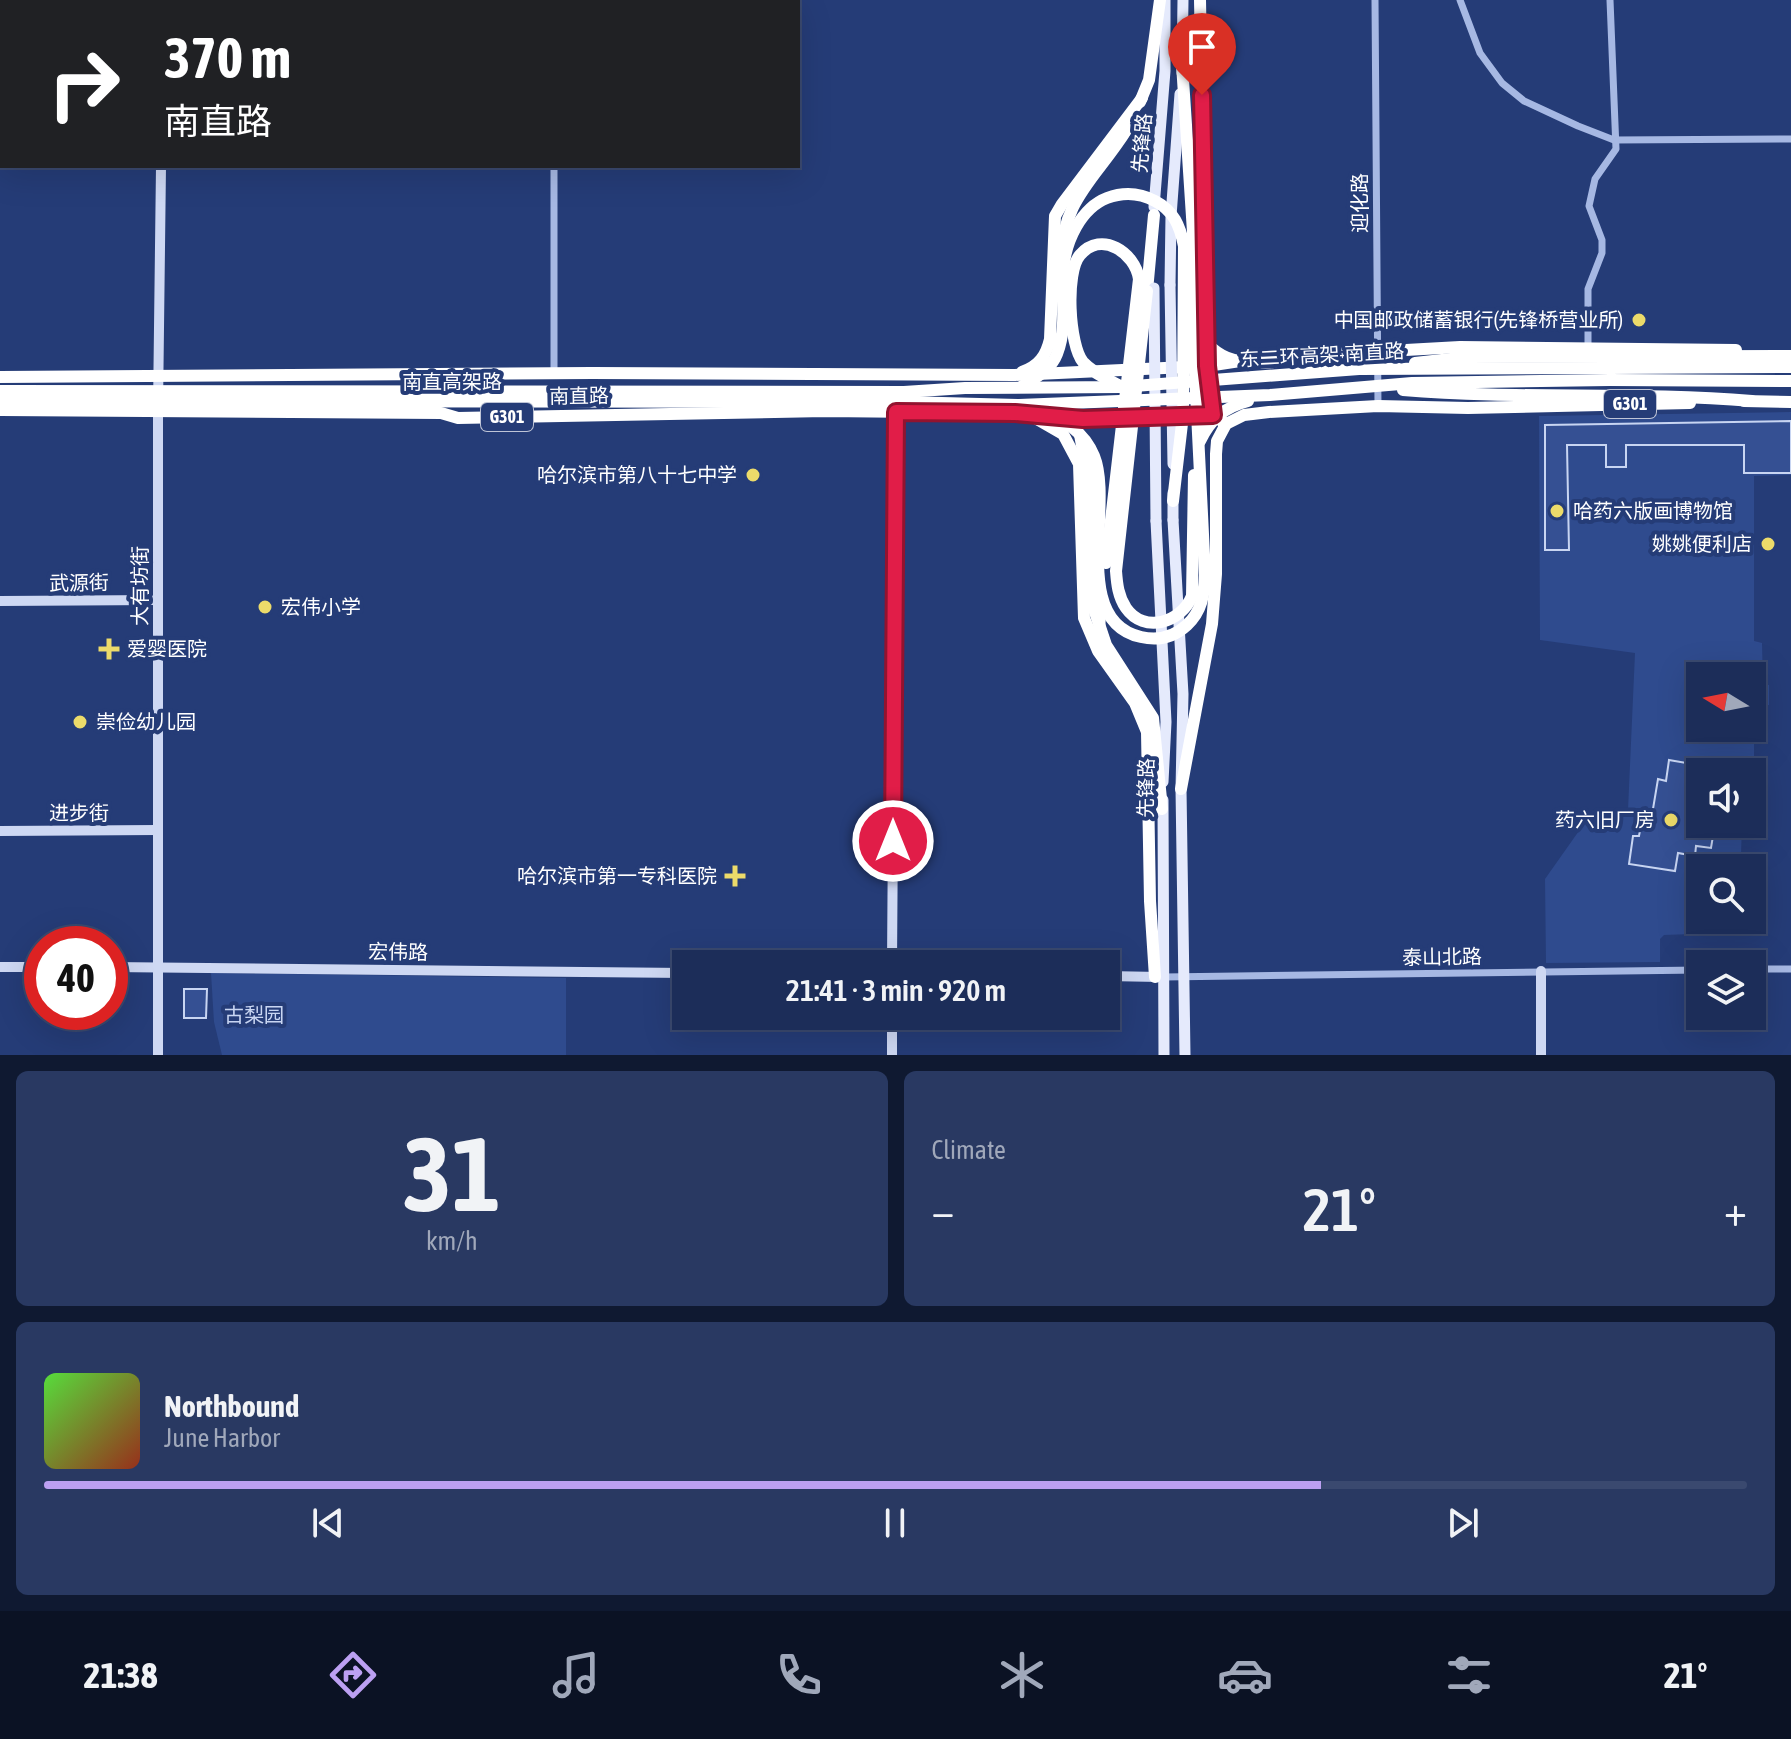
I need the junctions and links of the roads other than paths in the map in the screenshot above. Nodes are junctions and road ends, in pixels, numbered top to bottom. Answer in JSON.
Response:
{"nodes":[{"id":1,"x":1151,"y":0,"type":"edge"},
{"id":2,"x":1162,"y":0,"type":"edge"},
{"id":3,"x":1183,"y":0,"type":"edge"},
{"id":4,"x":1200,"y":0,"type":"edge"},
{"id":5,"x":1375,"y":0,"type":"edge"},
{"id":6,"x":1460,"y":0,"type":"edge"},
{"id":7,"x":1610,"y":0,"type":"edge"},
{"id":8,"x":1182,"y":64,"type":"junction"},
{"id":9,"x":1150,"y":73,"type":"junction"},
{"id":10,"x":1142,"y":98,"type":"junction"},
{"id":11,"x":1791,"y":139,"type":"edge"},
{"id":12,"x":1614,"y":140,"type":"junction"},
{"id":13,"x":161,"y":168,"type":"edge"},
{"id":14,"x":554,"y":168,"type":"edge"},
{"id":15,"x":1154,"y":215,"type":"joint"},
{"id":16,"x":1061,"y":269,"type":"junction"},
{"id":17,"x":1151,"y":290,"type":"junction"},
{"id":18,"x":1192,"y":312,"type":"junction"},
{"id":19,"x":1206,"y":318,"type":"junction"},
{"id":20,"x":1588,"y":348,"type":"junction"},
{"id":21,"x":1371,"y":352,"type":"junction"},
{"id":22,"x":1791,"y":354,"type":"edge"},
{"id":23,"x":1270,"y":360,"type":"junction"},
{"id":24,"x":1207,"y":366,"type":"junction"},
{"id":25,"x":1791,"y":367,"type":"edge"},
{"id":26,"x":1359,"y":369,"type":"junction"},
{"id":27,"x":592,"y":373,"type":"junction"},
{"id":28,"x":1015,"y":375,"type":"junction"},
{"id":29,"x":554,"y":376,"type":"junction"},
{"id":30,"x":0,"y":377,"type":"edge"},
{"id":31,"x":158,"y":377,"type":"junction"},
{"id":32,"x":1791,"y":381,"type":"edge"},
{"id":33,"x":1363,"y":386,"type":"junction"},
{"id":34,"x":1121,"y":387,"type":"junction"},
{"id":35,"x":965,"y":388,"type":"junction"},
{"id":36,"x":1020,"y":388,"type":"junction"},
{"id":37,"x":0,"y":391,"type":"edge"},
{"id":38,"x":1270,"y":395,"type":"junction"},
{"id":39,"x":0,"y":401,"type":"edge"},
{"id":40,"x":1752,"y":401,"type":"junction"},
{"id":41,"x":902,"y":402,"type":"junction"},
{"id":42,"x":1791,"y":402,"type":"edge"},
{"id":43,"x":968,"y":405,"type":"junction"},
{"id":44,"x":1378,"y":406,"type":"junction"},
{"id":45,"x":158,"y":409,"type":"junction"},
{"id":46,"x":1017,"y":409,"type":"junction"},
{"id":47,"x":0,"y":410,"type":"edge"},
{"id":48,"x":1213,"y":415,"type":"junction"},
{"id":49,"x":458,"y":418,"type":"junction"},
{"id":50,"x":1226,"y":424,"type":"junction"},
{"id":51,"x":1080,"y":435,"type":"junction"},
{"id":52,"x":1173,"y":501,"type":"junction"},
{"id":53,"x":158,"y":600,"type":"junction"},
{"id":54,"x":0,"y":601,"type":"edge"},
{"id":55,"x":1099,"y":630,"type":"junction"},
{"id":56,"x":1181,"y":789,"type":"junction"},
{"id":57,"x":1162,"y":809,"type":"junction"},
{"id":58,"x":158,"y":830,"type":"junction"},
{"id":59,"x":0,"y":831,"type":"edge"},
{"id":60,"x":892,"y":950,"type":"edge"},
{"id":61,"x":0,"y":967,"type":"edge"},
{"id":62,"x":24,"y":967,"type":"edge"},
{"id":63,"x":128,"y":967,"type":"edge"},
{"id":64,"x":158,"y":967,"type":"junction"},
{"id":65,"x":1766,"y":969,"type":"edge"},
{"id":66,"x":1791,"y":969,"type":"edge"},
{"id":67,"x":1686,"y":970,"type":"edge"},
{"id":68,"x":1538,"y":972,"type":"junction"},
{"id":69,"x":672,"y":973,"type":"edge"},
{"id":70,"x":1120,"y":976,"type":"edge"},
{"id":71,"x":1184,"y":976,"type":"junction"},
{"id":72,"x":1159,"y":977,"type":"junction"},
{"id":73,"x":892,"y":1030,"type":"edge"},
{"id":74,"x":158,"y":1055,"type":"edge"},
{"id":75,"x":892,"y":1055,"type":"edge"},
{"id":76,"x":1164,"y":1055,"type":"edge"},
{"id":77,"x":1185,"y":1055,"type":"edge"},
{"id":78,"x":1539,"y":1055,"type":"edge"}],
"edges":[{"from":1,"to":9,"type":"highway"},
{"from":2,"to":9,"type":"highway"},
{"from":2,"to":15,"type":"main road","name":"先锋路"},
{"from":3,"to":8,"type":"main road","name":"先锋路"},
{"from":4,"to":19,"type":"highway"},
{"from":5,"to":21,"type":"street","name":"迎化路"},
{"from":6,"to":12,"type":"street"},
{"from":7,"to":12,"type":"street"},
{"from":8,"to":18,"type":"highway","bridge":true},
{"from":8,"to":52,"type":"main road","name":"先锋路","bridge":true},
{"from":9,"to":10,"type":"highway"},
{"from":10,"to":16,"type":"highway","bridge":true},
{"from":10,"to":28,"type":"highway"},
{"from":11,"to":12,"type":"street"},
{"from":12,"to":20,"type":"street"},
{"from":13,"to":31,"type":"main road","name":"大有坊街"},
{"from":14,"to":29,"type":"street"},
{"from":15,"to":17,"type":"highway"},
{"from":16,"to":36,"type":"highway","bridge":true},
{"from":16,"to":52,"type":"highway","bridge":true},
{"from":17,"to":38,"type":"highway","bridge":true},
{"from":17,"to":57,"type":"main road","name":"先锋路","bridge":true},
{"from":18,"to":23,"type":"highway","bridge":true},
{"from":18,"to":51,"type":"highway","bridge":true},
{"from":19,"to":23,"type":"highway"},
{"from":19,"to":24,"type":"highway"},
{"from":20,"to":21,"type":"highway"},
{"from":20,"to":22,"type":"highway"},
{"from":21,"to":23,"type":"highway"},
{"from":21,"to":44,"type":"street","name":"迎化路"},
{"from":22,"to":26,"type":"highway","bridge":true},
{"from":23,"to":24,"type":"highway","number":"G301"},
{"from":24,"to":28,"type":"highway","number":"G301"},
{"from":24,"to":48,"type":"highway"},
{"from":25,"to":26,"type":"highway","name":"东二环高架-南直路","bridge":true},
{"from":26,"to":34,"type":"highway","name":"东二环高架-南直路","bridge":true},
{"from":27,"to":28,"type":"highway","name":"南直路","number":"G301"},
{"from":27,"to":29,"type":"highway","name":"南直路","number":"G301"},
{"from":27,"to":35,"type":"highway","bridge":true},
{"from":28,"to":46,"type":"street"},
{"from":29,"to":31,"type":"highway","name":"南直路","number":"G301"},
{"from":30,"to":31,"type":"highway","name":"南直路","number":"G301"},
{"from":31,"to":45,"type":"main road","name":"大有坊街"},
{"from":32,"to":33,"type":"highway","name":"东二环高架-南直路","bridge":true},
{"from":33,"to":38,"type":"highway","name":"东二环高架-南直路","bridge":true},
{"from":33,"to":40,"type":"highway","bridge":true},
{"from":34,"to":36,"type":"highway","name":"东二环高架-南直路","bridge":true},
{"from":34,"to":55,"type":"highway","bridge":true},
{"from":35,"to":36,"type":"highway","name":"东二环高架-南直路","bridge":true},
{"from":35,"to":41,"type":"highway","name":"东二环高架-南直路","bridge":true},
{"from":37,"to":41,"type":"highway","name":"南直高架路","bridge":true},
{"from":38,"to":46,"type":"highway","name":"东二环高架-南直路","bridge":true},
{"from":39,"to":41,"type":"highway","name":"南直高架路","bridge":true},
{"from":40,"to":42,"type":"highway","number":"G301"},
{"from":40,"to":44,"type":"highway","number":"G301"},
{"from":41,"to":43,"type":"highway","name":"东二环高架-南直路","bridge":true},
{"from":41,"to":46,"type":"highway","name":"南直路","number":"G301"},
{"from":41,"to":49,"type":"highway","name":"南直路","number":"G301"},
{"from":41,"to":60,"type":"main road"},
{"from":43,"to":46,"type":"highway","name":"东二环高架-南直路","bridge":true},
{"from":43,"to":49,"type":"highway","bridge":true},
{"from":44,"to":50,"type":"highway","number":"G301"},
{"from":45,"to":47,"type":"highway","name":"南直路","number":"G301"},
{"from":45,"to":49,"type":"highway","name":"南直路","number":"G301"},
{"from":45,"to":53,"type":"main road","name":"大有坊街"},
{"from":46,"to":48,"type":"highway"},
{"from":46,"to":51,"type":"highway","bridge":true},
{"from":46,"to":72,"type":"highway"},
{"from":48,"to":50,"type":"highway"},
{"from":50,"to":56,"type":"highway"},
{"from":51,"to":55,"type":"highway","bridge":true},
{"from":52,"to":56,"type":"main road","name":"先锋路","bridge":true},
{"from":53,"to":54,"type":"main road","name":"武源街"},
{"from":53,"to":58,"type":"main road","name":"大有坊街"},
{"from":55,"to":57,"type":"highway"},
{"from":56,"to":71,"type":"main road","name":"先锋路"},
{"from":57,"to":72,"type":"main road","name":"先锋路"},
{"from":58,"to":59,"type":"main road","name":"进步街"},
{"from":58,"to":64,"type":"main road","name":"大有坊街"},
{"from":61,"to":62,"type":"main road"},
{"from":63,"to":64,"type":"main road","name":"宏伟路"},
{"from":64,"to":69,"type":"main road","name":"宏伟路"},
{"from":64,"to":74,"type":"main road","name":"大有坊街"},
{"from":65,"to":66,"type":"street"},
{"from":67,"to":68,"type":"street","name":"泰山北路"},
{"from":68,"to":71,"type":"street","name":"泰山北路"},
{"from":68,"to":78,"type":"main road"},
{"from":70,"to":72,"type":"main road"},
{"from":71,"to":72,"type":"street","name":"泰山北路"},
{"from":71,"to":77,"type":"main road","name":"先锋路"},
{"from":72,"to":76,"type":"main road","name":"先锋路"},
{"from":73,"to":75,"type":"main road"}]}
